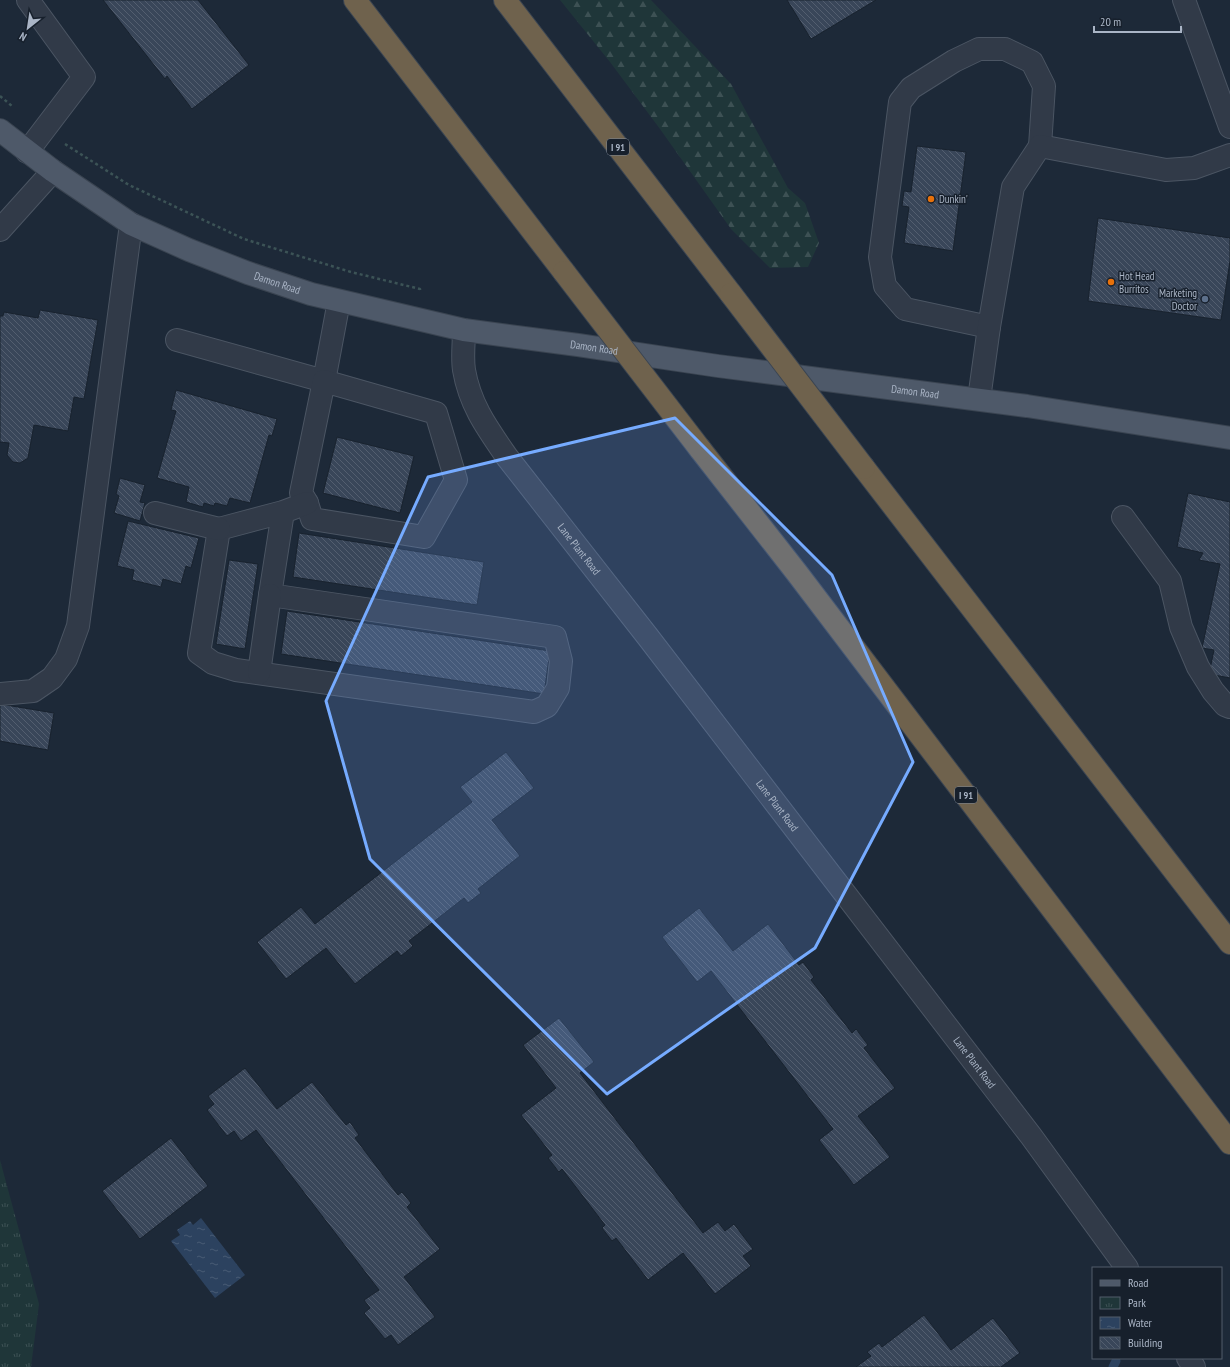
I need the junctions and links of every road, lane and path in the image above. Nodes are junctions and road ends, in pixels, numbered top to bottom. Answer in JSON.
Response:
{"nodes":[{"id":1,"x":28,"y":0,"type":"edge"},
{"id":2,"x":355,"y":0,"type":"edge"},
{"id":3,"x":506,"y":0,"type":"edge"},
{"id":4,"x":1184,"y":0,"type":"edge"},
{"id":5,"x":0,"y":96,"type":"edge"},
{"id":6,"x":12,"y":106,"type":"dead end"},
{"id":7,"x":1230,"y":127,"type":"edge"},
{"id":8,"x":0,"y":130,"type":"edge"},
{"id":9,"x":44,"y":130,"type":"junction"},
{"id":10,"x":1040,"y":146,"type":"junction"},
{"id":11,"x":27,"y":152,"type":"junction"},
{"id":12,"x":1230,"y":155,"type":"edge"},
{"id":13,"x":53,"y":171,"type":"junction"},
{"id":14,"x":131,"y":224,"type":"junction"},
{"id":15,"x":0,"y":230,"type":"edge"},
{"id":16,"x":339,"y":301,"type":"junction"},
{"id":17,"x":416,"y":318,"type":"junction"},
{"id":18,"x":989,"y":327,"type":"junction"},
{"id":19,"x":464,"y":330,"type":"junction"},
{"id":20,"x":177,"y":340,"type":"dead end"},
{"id":21,"x":324,"y":381,"type":"junction"},
{"id":22,"x":978,"y":399,"type":"junction"},
{"id":23,"x":1230,"y":438,"type":"edge"},
{"id":24,"x":307,"y":503,"type":"junction"},
{"id":25,"x":155,"y":512,"type":"dead end"},
{"id":26,"x":283,"y":512,"type":"junction"},
{"id":27,"x":1123,"y":517,"type":"dead end"},
{"id":28,"x":219,"y":529,"type":"junction"},
{"id":29,"x":270,"y":595,"type":"junction"},
{"id":30,"x":259,"y":673,"type":"junction"},
{"id":31,"x":0,"y":694,"type":"edge"},
{"id":32,"x":1230,"y":707,"type":"edge"},
{"id":33,"x":1230,"y":943,"type":"edge"},
{"id":34,"x":1230,"y":1143,"type":"edge"},
{"id":35,"x":1126,"y":1267,"type":"edge"}],
"edges":[{"from":1,"to":9,"type":"street"},
{"from":2,"to":34,"type":"highway","number":"I 91","bridge":true},
{"from":3,"to":33,"type":"highway","number":"I 91","bridge":true},
{"from":4,"to":7,"type":"street"},
{"from":5,"to":6,"type":"path"},
{"from":8,"to":11,"type":"main road","name":"Damon Road"},
{"from":9,"to":11,"type":"street"},
{"from":9,"to":17,"type":"path"},
{"from":10,"to":12,"type":"street"},
{"from":10,"to":18,"type":"street"},
{"from":10,"to":18,"type":"street"},
{"from":11,"to":13,"type":"main road","name":"Damon Road"},
{"from":13,"to":14,"type":"main road","name":"Damon Road"},
{"from":13,"to":15,"type":"street"},
{"from":14,"to":16,"type":"main road","name":"Damon Road"},
{"from":14,"to":31,"type":"street"},
{"from":16,"to":17,"type":"main road","name":"Damon Road"},
{"from":16,"to":21,"type":"street"},
{"from":17,"to":19,"type":"main road","name":"Damon Road"},
{"from":18,"to":22,"type":"street"},
{"from":19,"to":22,"type":"main road","name":"Damon Road"},
{"from":19,"to":35,"type":"street","name":"Lane Plant Road"},
{"from":20,"to":21,"type":"street"},
{"from":21,"to":24,"type":"street"},
{"from":21,"to":24,"type":"street"},
{"from":22,"to":23,"type":"main road","name":"Damon Road"},
{"from":24,"to":26,"type":"street"},
{"from":25,"to":28,"type":"street"},
{"from":26,"to":28,"type":"street"},
{"from":26,"to":29,"type":"street"},
{"from":27,"to":32,"type":"street"},
{"from":28,"to":30,"type":"street"},
{"from":29,"to":30,"type":"street"},
{"from":29,"to":30,"type":"street"}]}
